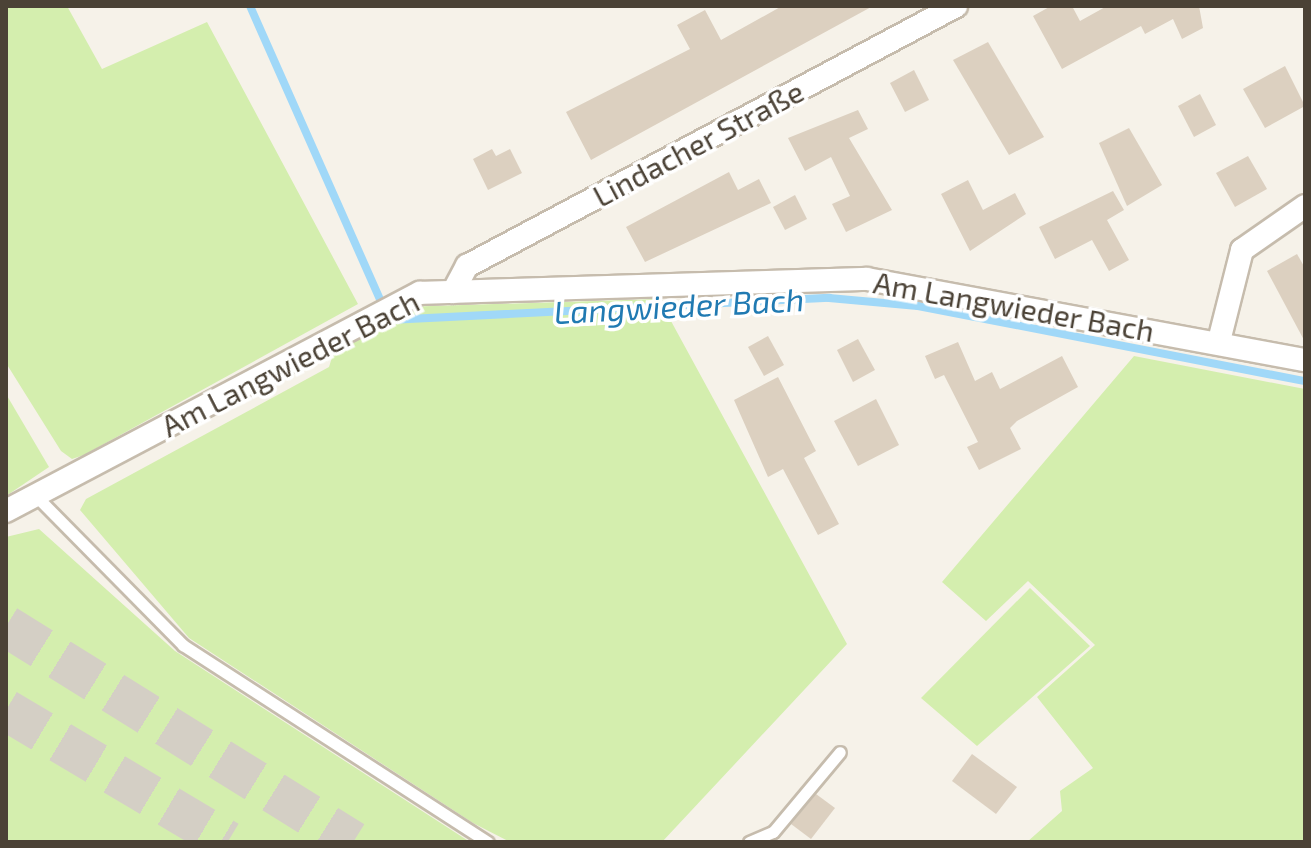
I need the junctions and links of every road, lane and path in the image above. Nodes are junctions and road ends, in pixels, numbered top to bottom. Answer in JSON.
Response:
{"nodes":[{"id":1,"x":956,"y":6,"type":"edge"},
{"id":2,"x":1305,"y":206,"type":"edge"},
{"id":3,"x":453,"y":292,"type":"junction"},
{"id":4,"x":1219,"y":341,"type":"junction"},
{"id":5,"x":1305,"y":360,"type":"edge"},
{"id":6,"x":35,"y":495,"type":"junction"},
{"id":7,"x":6,"y":511,"type":"edge"},
{"id":8,"x":840,"y":752,"type":"dead end"},
{"id":9,"x":488,"y":842,"type":"edge"},
{"id":10,"x":749,"y":842,"type":"edge"}],
"edges":[{"from":1,"to":3,"type":"street","name":"Lindacher Straße"},
{"from":2,"to":4,"type":"street"},
{"from":3,"to":4,"type":"street","name":"Am Langwieder Bach"},
{"from":3,"to":6,"type":"street","name":"Am Langwieder Bach"},
{"from":4,"to":5,"type":"street","name":"Am Langwieder Bach"},
{"from":6,"to":7,"type":"street","name":"Am Langwieder Bach"},
{"from":6,"to":9,"type":"lane"},
{"from":8,"to":10,"type":"lane"}]}
